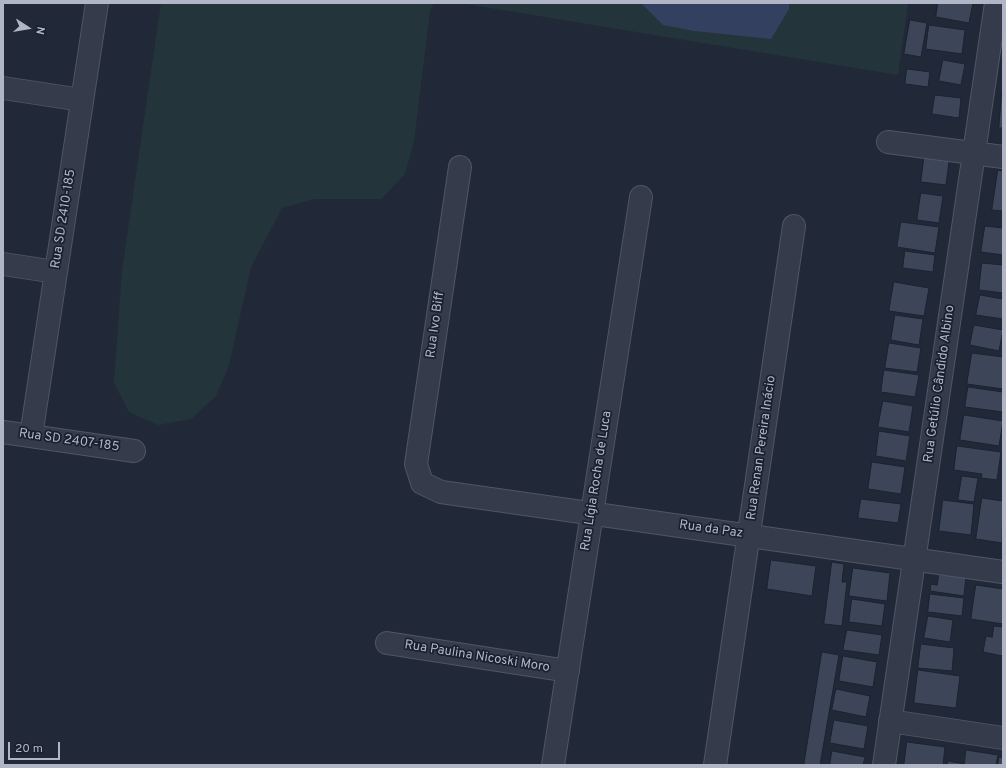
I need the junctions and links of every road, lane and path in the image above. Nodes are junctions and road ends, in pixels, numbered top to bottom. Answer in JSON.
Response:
{"nodes":[{"id":1,"x":97,"y":3,"type":"edge"},
{"id":2,"x":996,"y":3,"type":"edge"},
{"id":3,"x":3,"y":88,"type":"edge"},
{"id":4,"x":82,"y":100,"type":"junction"},
{"id":5,"x":888,"y":142,"type":"dead end"},
{"id":6,"x":974,"y":154,"type":"junction"},
{"id":7,"x":1003,"y":158,"type":"edge"},
{"id":8,"x":460,"y":167,"type":"dead end"},
{"id":9,"x":642,"y":197,"type":"dead end"},
{"id":10,"x":794,"y":226,"type":"dead end"},
{"id":11,"x":3,"y":264,"type":"edge"},
{"id":12,"x":56,"y":272,"type":"junction"},
{"id":13,"x":3,"y":432,"type":"edge"},
{"id":14,"x":31,"y":436,"type":"junction"},
{"id":15,"x":134,"y":451,"type":"dead end"},
{"id":16,"x":422,"y":483,"type":"joint"},
{"id":17,"x":592,"y":514,"type":"junction"},
{"id":18,"x":749,"y":535,"type":"junction"},
{"id":19,"x":914,"y":559,"type":"junction"},
{"id":20,"x":1003,"y":572,"type":"edge"},
{"id":21,"x":387,"y":643,"type":"dead end"},
{"id":22,"x":568,"y":671,"type":"junction"},
{"id":23,"x":890,"y":721,"type":"junction"},
{"id":24,"x":1003,"y":738,"type":"edge"},
{"id":25,"x":554,"y":765,"type":"edge"},
{"id":26,"x":715,"y":765,"type":"edge"},
{"id":27,"x":884,"y":765,"type":"edge"}],
"edges":[{"from":1,"to":4,"type":"street","name":"Rua SD 2410-185"},
{"from":2,"to":6,"type":"street","name":"Rua Getúlio Cândido Albino"},
{"from":3,"to":4,"type":"street"},
{"from":4,"to":12,"type":"street","name":"Rua SD 2410-185"},
{"from":5,"to":6,"type":"street"},
{"from":6,"to":7,"type":"street"},
{"from":6,"to":19,"type":"street","name":"Rua Getúlio Cândido Albino"},
{"from":8,"to":16,"type":"street","name":"Rua Ivo Biff"},
{"from":9,"to":17,"type":"street","name":"Rua Lígia Rocha de Luca"},
{"from":10,"to":18,"type":"street","name":"Rua Renan Pereira Inácio"},
{"from":11,"to":12,"type":"street"},
{"from":12,"to":14,"type":"street","name":"Rua SD 2410-185"},
{"from":13,"to":14,"type":"street","name":"Rua SD 2407-185"},
{"from":14,"to":15,"type":"street","name":"Rua SD 2407-185"},
{"from":16,"to":17,"type":"street","name":"Rua da Paz"},
{"from":17,"to":18,"type":"street","name":"Rua da Paz"},
{"from":17,"to":22,"type":"street","name":"Rua Lígia Rocha de Luca"},
{"from":18,"to":19,"type":"street","name":"Rua da Paz"},
{"from":18,"to":26,"type":"street","name":"Rua Renan Pereira Inácio"},
{"from":19,"to":20,"type":"street","name":"Rua da Paz"},
{"from":19,"to":23,"type":"street","name":"Rua Getúlio Cândido Albino"},
{"from":21,"to":22,"type":"street","name":"Rua Paulina Nicoski Moro"},
{"from":22,"to":25,"type":"street","name":"Rua Lígia Rocha de Luca"},
{"from":23,"to":24,"type":"street"},
{"from":23,"to":27,"type":"street","name":"Rua Getúlio Cândido Albino"}]}
